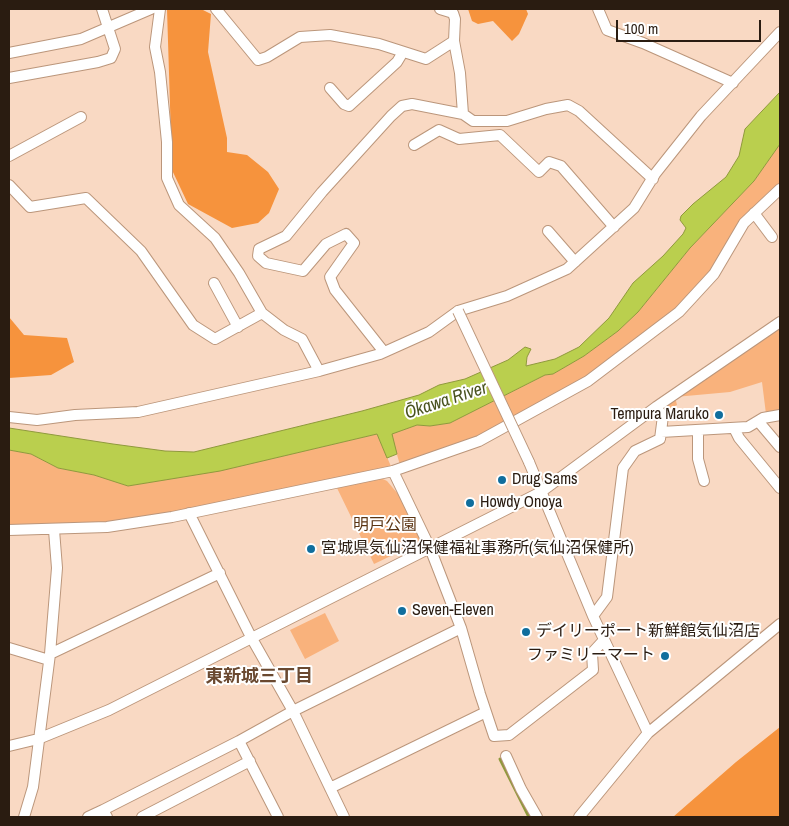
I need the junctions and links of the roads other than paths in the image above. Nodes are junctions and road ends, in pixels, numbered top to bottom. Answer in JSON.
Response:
{"nodes":[{"id":1,"x":102,"y":9,"type":"edge"},
{"id":2,"x":151,"y":9,"type":"edge"},
{"id":3,"x":160,"y":9,"type":"edge"},
{"id":4,"x":216,"y":9,"type":"edge"},
{"id":5,"x":440,"y":9,"type":"edge"},
{"id":6,"x":598,"y":9,"type":"edge"},
{"id":7,"x":109,"y":28,"type":"junction"},
{"id":8,"x":780,"y":32,"type":"edge"},
{"id":9,"x":454,"y":41,"type":"junction"},
{"id":10,"x":404,"y":52,"type":"junction"},
{"id":11,"x":9,"y":53,"type":"edge"},
{"id":12,"x":9,"y":78,"type":"edge"},
{"id":13,"x":732,"y":83,"type":"junction"},
{"id":14,"x":330,"y":88,"type":"dead end"},
{"id":15,"x":463,"y":114,"type":"junction"},
{"id":16,"x":81,"y":117,"type":"dead end"},
{"id":17,"x":414,"y":145,"type":"dead end"},
{"id":18,"x":9,"y":156,"type":"edge"},
{"id":19,"x":653,"y":179,"type":"junction"},
{"id":20,"x":9,"y":185,"type":"edge"},
{"id":21,"x":780,"y":189,"type":"edge"},
{"id":22,"x":754,"y":213,"type":"junction"},
{"id":23,"x":614,"y":227,"type":"junction"},
{"id":24,"x":548,"y":231,"type":"dead end"},
{"id":25,"x":772,"y":237,"type":"dead end"},
{"id":26,"x":575,"y":262,"type":"junction"},
{"id":27,"x":214,"y":283,"type":"dead end"},
{"id":28,"x":458,"y":311,"type":"junction"},
{"id":29,"x":262,"y":313,"type":"junction"},
{"id":30,"x":780,"y":322,"type":"edge"},
{"id":31,"x":238,"y":327,"type":"junction"},
{"id":32,"x":384,"y":352,"type":"junction"},
{"id":33,"x":319,"y":371,"type":"junction"},
{"id":34,"x":656,"y":407,"type":"junction"},
{"id":35,"x":780,"y":415,"type":"edge"},
{"id":36,"x":9,"y":417,"type":"edge"},
{"id":37,"x":758,"y":421,"type":"junction"},
{"id":38,"x":734,"y":428,"type":"junction"},
{"id":39,"x":698,"y":430,"type":"junction"},
{"id":40,"x":661,"y":432,"type":"junction"},
{"id":41,"x":780,"y":447,"type":"edge"},
{"id":42,"x":393,"y":471,"type":"junction"},
{"id":43,"x":704,"y":481,"type":"dead end"},
{"id":44,"x":780,"y":488,"type":"edge"},
{"id":45,"x":541,"y":492,"type":"junction"},
{"id":46,"x":189,"y":513,"type":"junction"},
{"id":47,"x":9,"y":530,"type":"edge"},
{"id":48,"x":54,"y":530,"type":"junction"},
{"id":49,"x":430,"y":548,"type":"junction"},
{"id":50,"x":220,"y":573,"type":"junction"},
{"id":51,"x":593,"y":616,"type":"junction"},
{"id":52,"x":780,"y":624,"type":"edge"},
{"id":53,"x":461,"y":628,"type":"junction"},
{"id":54,"x":251,"y":637,"type":"junction"},
{"id":55,"x":604,"y":640,"type":"junction"},
{"id":56,"x":9,"y":648,"type":"edge"},
{"id":57,"x":49,"y":657,"type":"junction"},
{"id":58,"x":293,"y":711,"type":"junction"},
{"id":59,"x":486,"y":712,"type":"junction"},
{"id":60,"x":648,"y":733,"type":"junction"},
{"id":61,"x":38,"y":739,"type":"junction"},
{"id":62,"x":239,"y":742,"type":"junction"},
{"id":63,"x":9,"y":746,"type":"edge"},
{"id":64,"x":506,"y":756,"type":"dead end"},
{"id":65,"x":250,"y":761,"type":"junction"},
{"id":66,"x":330,"y":788,"type":"junction"},
{"id":67,"x":105,"y":814,"type":"edge"},
{"id":68,"x":24,"y":817,"type":"edge"},
{"id":69,"x":88,"y":817,"type":"edge"},
{"id":70,"x":142,"y":817,"type":"edge"},
{"id":71,"x":278,"y":817,"type":"edge"},
{"id":72,"x":344,"y":817,"type":"edge"},
{"id":73,"x":537,"y":817,"type":"edge"},
{"id":74,"x":579,"y":817,"type":"edge"}],
"edges":[{"from":1,"to":7,"type":"street"},
{"from":2,"to":7,"type":"street"},
{"from":3,"to":29,"type":"street"},
{"from":4,"to":10,"type":"street"},
{"from":5,"to":9,"type":"street"},
{"from":6,"to":13,"type":"street"},
{"from":7,"to":11,"type":"street"},
{"from":7,"to":12,"type":"street"},
{"from":8,"to":13,"type":"street"},
{"from":9,"to":10,"type":"street"},
{"from":9,"to":15,"type":"street"},
{"from":10,"to":14,"type":"street"},
{"from":13,"to":19,"type":"street"},
{"from":15,"to":19,"type":"street"},
{"from":15,"to":32,"type":"street"},
{"from":16,"to":18,"type":"street"},
{"from":17,"to":23,"type":"street"},
{"from":19,"to":23,"type":"street"},
{"from":20,"to":31,"type":"street"},
{"from":21,"to":22,"type":"street"},
{"from":22,"to":25,"type":"street"},
{"from":22,"to":42,"type":"street"},
{"from":23,"to":26,"type":"street"},
{"from":24,"to":26,"type":"street"},
{"from":26,"to":28,"type":"street"},
{"from":27,"to":31,"type":"street"},
{"from":28,"to":32,"type":"street"},
{"from":28,"to":45,"type":"street","bridge":true},
{"from":29,"to":31,"type":"street"},
{"from":29,"to":33,"type":"street"},
{"from":30,"to":34,"type":"street"},
{"from":32,"to":33,"type":"street"},
{"from":33,"to":36,"type":"street"},
{"from":34,"to":40,"type":"street"},
{"from":34,"to":45,"type":"street"},
{"from":35,"to":37,"type":"street"},
{"from":37,"to":38,"type":"street"},
{"from":37,"to":41,"type":"street"},
{"from":38,"to":39,"type":"street"},
{"from":38,"to":44,"type":"street"},
{"from":39,"to":40,"type":"street"},
{"from":39,"to":43,"type":"street"},
{"from":40,"to":51,"type":"street"},
{"from":42,"to":46,"type":"street"},
{"from":42,"to":49,"type":"street"},
{"from":45,"to":49,"type":"street"},
{"from":45,"to":51,"type":"street"},
{"from":46,"to":48,"type":"street"},
{"from":46,"to":50,"type":"street"},
{"from":47,"to":48,"type":"street"},
{"from":48,"to":57,"type":"street"},
{"from":49,"to":53,"type":"street"},
{"from":49,"to":54,"type":"street"},
{"from":50,"to":54,"type":"street"},
{"from":50,"to":57,"type":"street"},
{"from":51,"to":55,"type":"street"},
{"from":52,"to":60,"type":"street"},
{"from":53,"to":58,"type":"street"},
{"from":53,"to":59,"type":"street"},
{"from":54,"to":58,"type":"street"},
{"from":54,"to":61,"type":"street"},
{"from":55,"to":59,"type":"street"},
{"from":55,"to":60,"type":"street"},
{"from":56,"to":57,"type":"street"},
{"from":57,"to":61,"type":"street"},
{"from":58,"to":62,"type":"street"},
{"from":58,"to":66,"type":"street"},
{"from":59,"to":66,"type":"street"},
{"from":60,"to":74,"type":"street"},
{"from":61,"to":63,"type":"street"},
{"from":61,"to":68,"type":"street"},
{"from":62,"to":65,"type":"street"},
{"from":62,"to":67,"type":"street"},
{"from":64,"to":73,"type":"street"},
{"from":65,"to":70,"type":"street"},
{"from":65,"to":71,"type":"street"},
{"from":66,"to":72,"type":"street"},
{"from":67,"to":69,"type":"street"}]}
